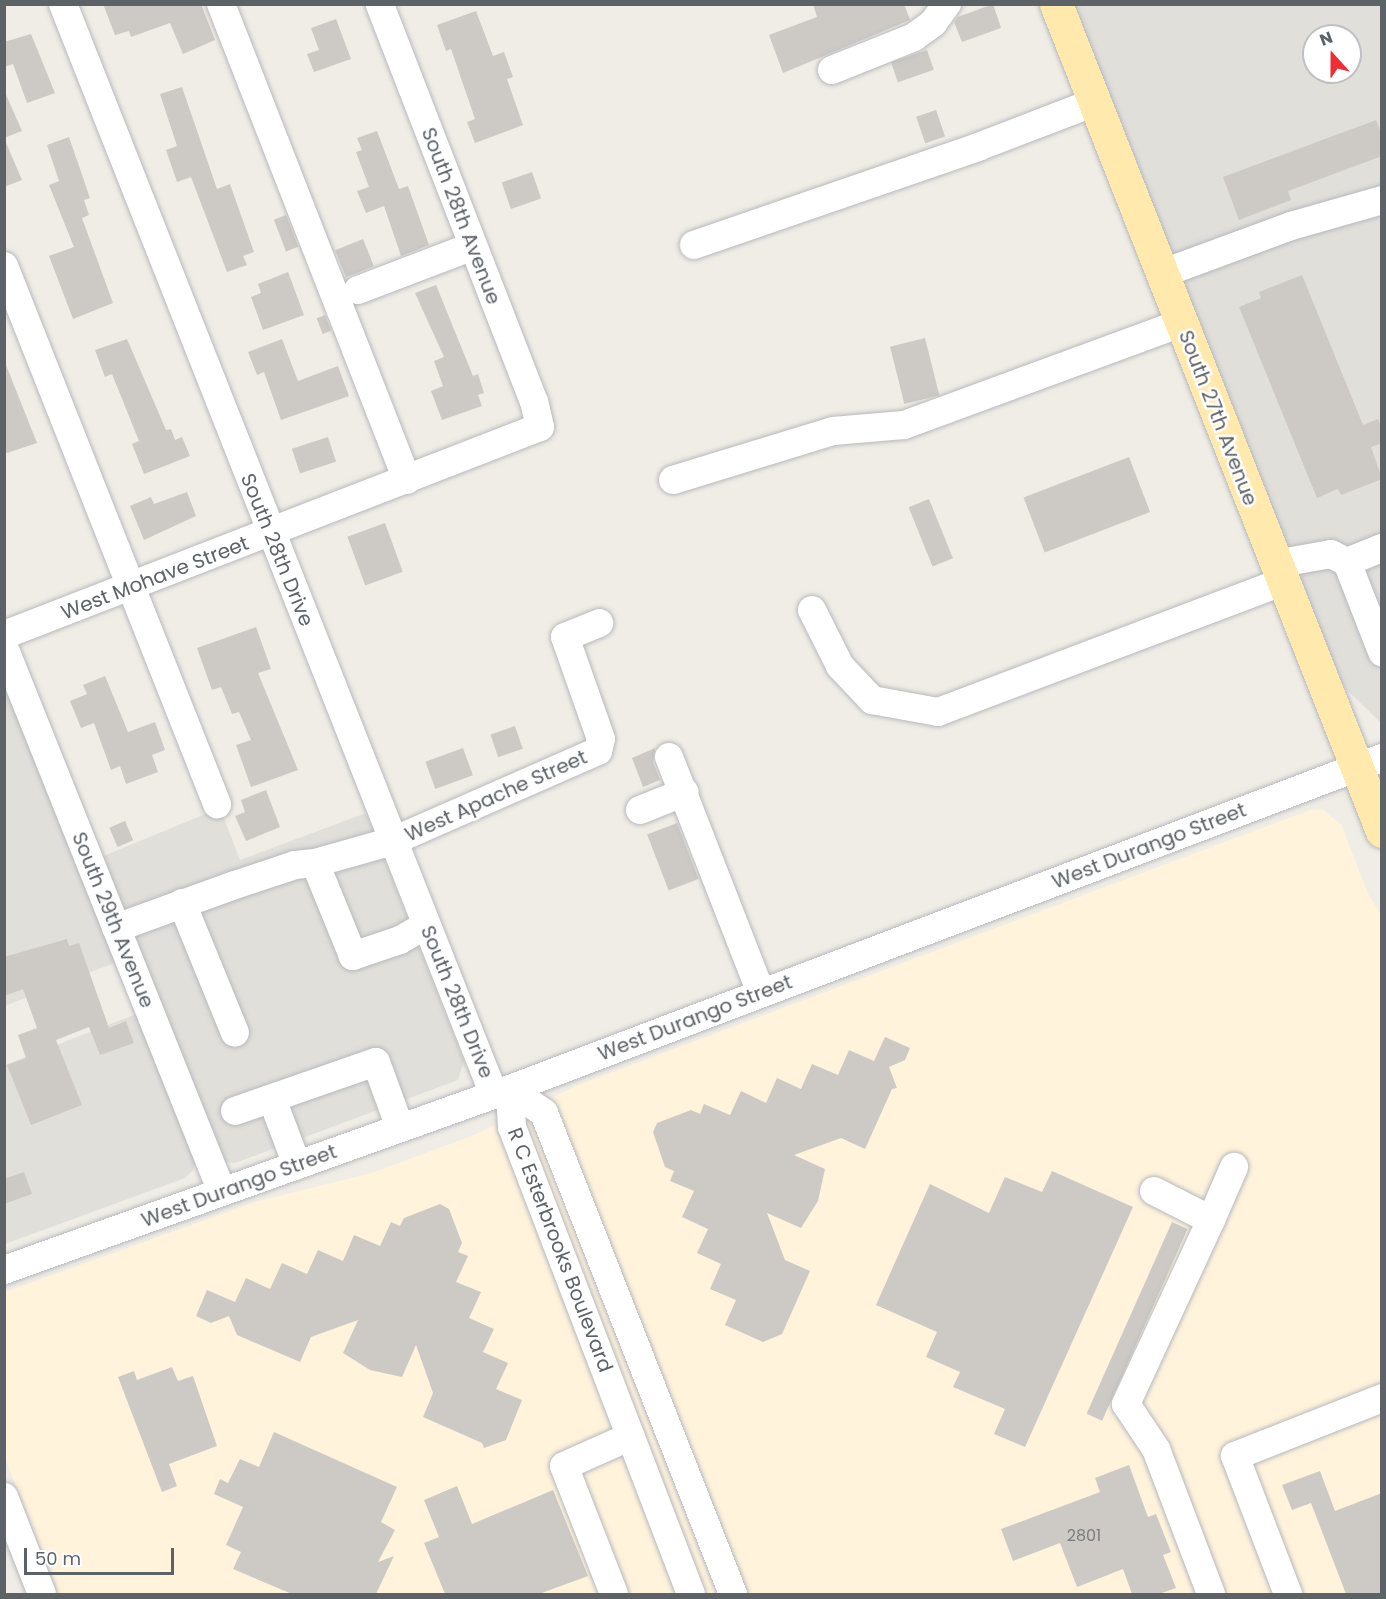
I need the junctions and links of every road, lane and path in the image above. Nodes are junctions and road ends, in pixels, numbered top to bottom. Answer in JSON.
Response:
{"nodes":[{"id":1,"x":63,"y":4,"type":"edge"},
{"id":2,"x":221,"y":4,"type":"edge"},
{"id":3,"x":380,"y":4,"type":"edge"},
{"id":4,"x":947,"y":4,"type":"edge"},
{"id":5,"x":1056,"y":4,"type":"edge"},
{"id":6,"x":832,"y":70,"type":"dead end"},
{"id":7,"x":1095,"y":102,"type":"junction"},
{"id":8,"x":1382,"y":201,"type":"edge"},
{"id":9,"x":694,"y":244,"type":"dead end"},
{"id":10,"x":473,"y":246,"type":"junction"},
{"id":11,"x":4,"y":266,"type":"edge"},
{"id":12,"x":1161,"y":274,"type":"junction"},
{"id":13,"x":358,"y":290,"type":"dead end"},
{"id":14,"x":1181,"y":323,"type":"junction"},
{"id":15,"x":540,"y":427,"type":"joint"},
{"id":16,"x":407,"y":480,"type":"junction"},
{"id":17,"x":673,"y":480,"type":"dead end"},
{"id":18,"x":270,"y":534,"type":"junction"},
{"id":19,"x":1382,"y":548,"type":"edge"},
{"id":20,"x":1347,"y":562,"type":"junction"},
{"id":21,"x":1278,"y":573,"type":"junction"},
{"id":22,"x":129,"y":588,"type":"junction"},
{"id":23,"x":812,"y":610,"type":"dead end"},
{"id":24,"x":599,"y":623,"type":"dead end"},
{"id":25,"x":4,"y":635,"type":"edge"},
{"id":26,"x":4,"y":647,"type":"edge"},
{"id":27,"x":1382,"y":652,"type":"edge"},
{"id":28,"x":669,"y":757,"type":"dead end"},
{"id":29,"x":1369,"y":763,"type":"edge"},
{"id":30,"x":685,"y":792,"type":"junction"},
{"id":31,"x":217,"y":804,"type":"dead end"},
{"id":32,"x":640,"y":810,"type":"dead end"},
{"id":33,"x":1382,"y":831,"type":"edge"},
{"id":34,"x":393,"y":841,"type":"junction"},
{"id":35,"x":315,"y":863,"type":"junction"},
{"id":36,"x":182,"y":903,"type":"junction"},
{"id":37,"x":426,"y":925,"type":"junction"},
{"id":38,"x":116,"y":928,"type":"junction"},
{"id":39,"x":762,"y":993,"type":"junction"},
{"id":40,"x":235,"y":1034,"type":"dead end"},
{"id":41,"x":502,"y":1092,"type":"junction"},
{"id":42,"x":272,"y":1099,"type":"junction"},
{"id":43,"x":235,"y":1111,"type":"dead end"},
{"id":44,"x":400,"y":1128,"type":"junction"},
{"id":45,"x":297,"y":1165,"type":"junction"},
{"id":46,"x":1234,"y":1167,"type":"dead end"},
{"id":47,"x":1154,"y":1191,"type":"dead end"},
{"id":48,"x":222,"y":1192,"type":"junction"},
{"id":49,"x":1211,"y":1220,"type":"junction"},
{"id":50,"x":4,"y":1270,"type":"edge"},
{"id":51,"x":1382,"y":1398,"type":"edge"},
{"id":52,"x":631,"y":1436,"type":"junction"},
{"id":53,"x":4,"y":1497,"type":"edge"},
{"id":54,"x":42,"y":1594,"type":"edge"},
{"id":55,"x":614,"y":1594,"type":"edge"},
{"id":56,"x":691,"y":1594,"type":"edge"},
{"id":57,"x":733,"y":1594,"type":"edge"},
{"id":58,"x":1211,"y":1594,"type":"edge"},
{"id":59,"x":1288,"y":1594,"type":"edge"}],
"edges":[{"from":1,"to":18,"type":"street","name":"South 28th Drive"},
{"from":2,"to":16,"type":"street"},
{"from":3,"to":10,"type":"street","name":"South 28th Avenue"},
{"from":4,"to":6,"type":"street"},
{"from":5,"to":7,"type":"main road","name":"South 27th Avenue"},
{"from":7,"to":9,"type":"street"},
{"from":7,"to":12,"type":"main road","name":"South 27th Avenue"},
{"from":8,"to":12,"type":"street"},
{"from":10,"to":13,"type":"street"},
{"from":10,"to":15,"type":"street","name":"South 28th Avenue"},
{"from":11,"to":22,"type":"street"},
{"from":12,"to":14,"type":"main road","name":"South 27th Avenue"},
{"from":14,"to":17,"type":"street"},
{"from":14,"to":21,"type":"main road","name":"South 27th Avenue"},
{"from":15,"to":16,"type":"street","name":"West Mohave Street"},
{"from":16,"to":18,"type":"street","name":"West Mohave Street"},
{"from":18,"to":22,"type":"street","name":"West Mohave Street"},
{"from":18,"to":34,"type":"street","name":"South 28th Drive"},
{"from":19,"to":20,"type":"street"},
{"from":20,"to":21,"type":"street"},
{"from":20,"to":27,"type":"street"},
{"from":21,"to":23,"type":"street"},
{"from":21,"to":29,"type":"main road","name":"South 27th Avenue"},
{"from":22,"to":25,"type":"street","name":"West Mohave Street"},
{"from":22,"to":31,"type":"street"},
{"from":24,"to":34,"type":"street","name":"West Apache Street"},
{"from":26,"to":38,"type":"street","name":"South 29th Avenue"},
{"from":28,"to":30,"type":"street"},
{"from":29,"to":33,"type":"main road","name":"South 27th Avenue"},
{"from":29,"to":39,"type":"street","name":"West Durango Street"},
{"from":30,"to":32,"type":"street"},
{"from":30,"to":39,"type":"street"},
{"from":34,"to":35,"type":"street","name":"West Apache Street"},
{"from":34,"to":37,"type":"street","name":"South 28th Drive"},
{"from":35,"to":36,"type":"street","name":"West Apache Street"},
{"from":35,"to":37,"type":"street"},
{"from":36,"to":38,"type":"street","name":"West Apache Street"},
{"from":36,"to":40,"type":"street"},
{"from":37,"to":41,"type":"street","name":"South 28th Drive"},
{"from":38,"to":48,"type":"street","name":"South 29th Avenue"},
{"from":39,"to":41,"type":"street","name":"West Durango Street"},
{"from":41,"to":44,"type":"street","name":"West Durango Street"},
{"from":41,"to":52,"type":"street","name":"R C Esterbrooks Boulevard"},
{"from":41,"to":57,"type":"street","name":"R C Esterbrooks Boulevard"},
{"from":42,"to":43,"type":"street"},
{"from":42,"to":44,"type":"street"},
{"from":42,"to":45,"type":"street"},
{"from":44,"to":45,"type":"street","name":"West Durango Street"},
{"from":45,"to":48,"type":"street","name":"West Durango Street"},
{"from":46,"to":49,"type":"street"},
{"from":47,"to":49,"type":"street"},
{"from":48,"to":50,"type":"street","name":"West Durango Street"},
{"from":49,"to":58,"type":"street"},
{"from":51,"to":59,"type":"street"},
{"from":52,"to":55,"type":"street"},
{"from":52,"to":56,"type":"street","name":"R C Esterbrooks Boulevard"},
{"from":53,"to":54,"type":"street"}]}
